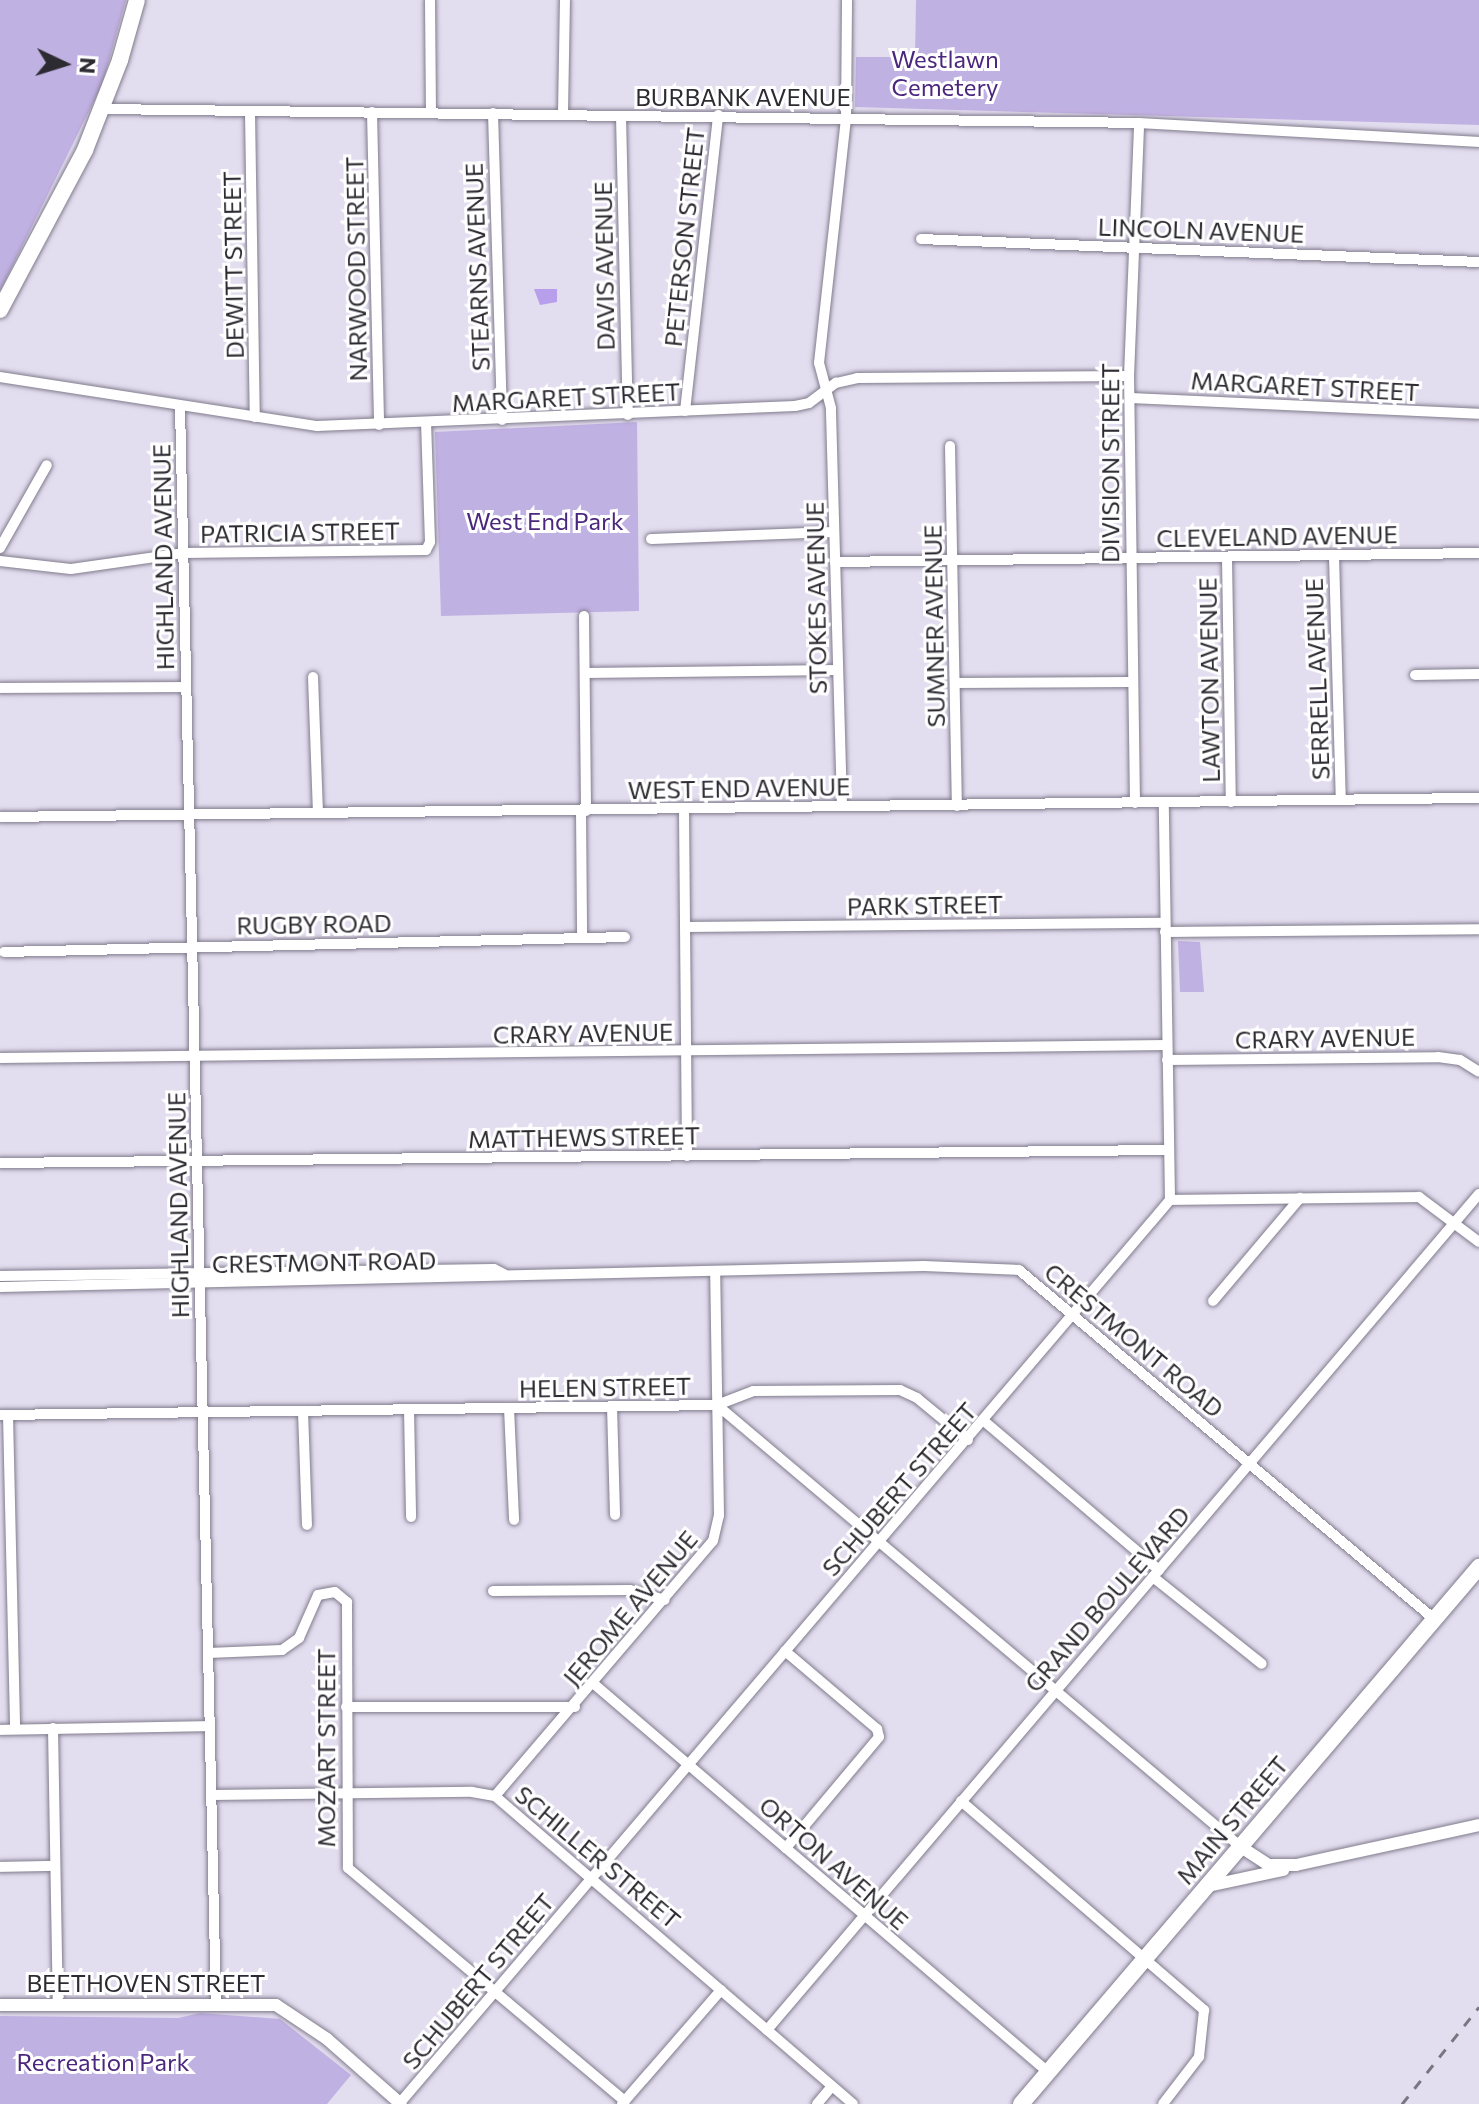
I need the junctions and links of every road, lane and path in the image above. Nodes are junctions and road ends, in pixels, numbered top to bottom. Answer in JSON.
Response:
{"nodes":[{"id":1,"x":137,"y":0,"type":"edge"},
{"id":2,"x":430,"y":0,"type":"edge"},
{"id":3,"x":565,"y":0,"type":"edge"},
{"id":4,"x":847,"y":0,"type":"edge"},
{"id":5,"x":103,"y":109,"type":"junction"},
{"id":6,"x":250,"y":112,"type":"junction"},
{"id":7,"x":372,"y":112,"type":"junction"},
{"id":8,"x":431,"y":112,"type":"junction"},
{"id":9,"x":493,"y":113,"type":"junction"},
{"id":10,"x":563,"y":113,"type":"junction"},
{"id":11,"x":718,"y":115,"type":"junction"},
{"id":12,"x":621,"y":116,"type":"junction"},
{"id":13,"x":846,"y":118,"type":"junction"},
{"id":14,"x":1139,"y":123,"type":"junction"},
{"id":15,"x":1479,"y":142,"type":"edge"},
{"id":16,"x":921,"y":239,"type":"dead end"},
{"id":17,"x":1136,"y":248,"type":"junction"},
{"id":18,"x":1479,"y":262,"type":"edge"},
{"id":19,"x":0,"y":310,"type":"edge"},
{"id":20,"x":1129,"y":376,"type":"junction"},
{"id":21,"x":0,"y":377,"type":"edge"},
{"id":22,"x":826,"y":390,"type":"junction"},
{"id":23,"x":1130,"y":398,"type":"junction"},
{"id":24,"x":180,"y":406,"type":"junction"},
{"id":25,"x":685,"y":411,"type":"junction"},
{"id":26,"x":1479,"y":414,"type":"edge"},
{"id":27,"x":628,"y":415,"type":"junction"},
{"id":28,"x":255,"y":417,"type":"junction"},
{"id":29,"x":502,"y":420,"type":"junction"},
{"id":30,"x":426,"y":424,"type":"junction"},
{"id":31,"x":379,"y":425,"type":"junction"},
{"id":32,"x":950,"y":446,"type":"dead end"},
{"id":33,"x":47,"y":465,"type":"dead end"},
{"id":34,"x":834,"y":532,"type":"junction"},
{"id":35,"x":651,"y":539,"type":"dead end"},
{"id":36,"x":0,"y":548,"type":"edge"},
{"id":37,"x":183,"y":553,"type":"junction"},
{"id":38,"x":1479,"y":553,"type":"edge"},
{"id":39,"x":1334,"y":556,"type":"junction"},
{"id":40,"x":1129,"y":558,"type":"junction"},
{"id":41,"x":1227,"y":558,"type":"junction"},
{"id":42,"x":0,"y":561,"type":"edge"},
{"id":43,"x":835,"y":562,"type":"junction"},
{"id":44,"x":952,"y":562,"type":"junction"},
{"id":45,"x":584,"y":616,"type":"dead end"},
{"id":46,"x":838,"y":670,"type":"junction"},
{"id":47,"x":585,"y":673,"type":"junction"},
{"id":48,"x":1479,"y":674,"type":"edge"},
{"id":49,"x":1415,"y":675,"type":"dead end"},
{"id":50,"x":313,"y":677,"type":"dead end"},
{"id":51,"x":1131,"y":682,"type":"junction"},
{"id":52,"x":955,"y":683,"type":"junction"},
{"id":53,"x":186,"y":687,"type":"junction"},
{"id":54,"x":0,"y":688,"type":"edge"},
{"id":55,"x":1479,"y":798,"type":"edge"},
{"id":56,"x":1341,"y":800,"type":"junction"},
{"id":57,"x":1231,"y":802,"type":"junction"},
{"id":58,"x":1135,"y":803,"type":"junction"},
{"id":59,"x":1164,"y":803,"type":"junction"},
{"id":60,"x":842,"y":806,"type":"junction"},
{"id":61,"x":957,"y":806,"type":"junction"},
{"id":62,"x":684,"y":810,"type":"junction"},
{"id":63,"x":584,"y":811,"type":"junction"},
{"id":64,"x":318,"y":812,"type":"junction"},
{"id":65,"x":189,"y":815,"type":"junction"},
{"id":66,"x":0,"y":817,"type":"edge"},
{"id":67,"x":685,"y":927,"type":"junction"},
{"id":68,"x":1165,"y":928,"type":"junction"},
{"id":69,"x":1479,"y":929,"type":"edge"},
{"id":70,"x":625,"y":937,"type":"dead end"},
{"id":71,"x":582,"y":938,"type":"junction"},
{"id":72,"x":192,"y":947,"type":"junction"},
{"id":73,"x":4,"y":952,"type":"dead end"},
{"id":74,"x":1167,"y":1045,"type":"junction"},
{"id":75,"x":686,"y":1052,"type":"junction"},
{"id":76,"x":0,"y":1058,"type":"edge"},
{"id":77,"x":194,"y":1058,"type":"junction"},
{"id":78,"x":1167,"y":1060,"type":"junction"},
{"id":79,"x":1479,"y":1072,"type":"edge"},
{"id":80,"x":1169,"y":1150,"type":"junction"},
{"id":81,"x":687,"y":1156,"type":"junction"},
{"id":82,"x":0,"y":1163,"type":"edge"},
{"id":83,"x":197,"y":1163,"type":"junction"},
{"id":84,"x":1479,"y":1194,"type":"edge"},
{"id":85,"x":1300,"y":1198,"type":"junction"},
{"id":86,"x":1170,"y":1200,"type":"junction"},
{"id":87,"x":1455,"y":1222,"type":"junction"},
{"id":88,"x":1479,"y":1242,"type":"edge"},
{"id":89,"x":715,"y":1271,"type":"junction"},
{"id":90,"x":199,"y":1272,"type":"junction"},
{"id":91,"x":504,"y":1274,"type":"junction"},
{"id":92,"x":0,"y":1276,"type":"edge"},
{"id":93,"x":51,"y":1281,"type":"junction"},
{"id":94,"x":199,"y":1284,"type":"junction"},
{"id":95,"x":0,"y":1287,"type":"edge"},
{"id":96,"x":1213,"y":1301,"type":"dead end"},
{"id":97,"x":1073,"y":1314,"type":"junction"},
{"id":98,"x":717,"y":1405,"type":"junction"},
{"id":99,"x":612,"y":1406,"type":"junction"},
{"id":100,"x":509,"y":1408,"type":"junction"},
{"id":101,"x":409,"y":1409,"type":"junction"},
{"id":102,"x":203,"y":1411,"type":"junction"},
{"id":103,"x":303,"y":1411,"type":"junction"},
{"id":104,"x":4,"y":1415,"type":"edge"},
{"id":105,"x":984,"y":1421,"type":"junction"},
{"id":106,"x":968,"y":1440,"type":"junction"},
{"id":107,"x":1249,"y":1464,"type":"junction"},
{"id":108,"x":615,"y":1515,"type":"dead end"},
{"id":109,"x":411,"y":1517,"type":"dead end"},
{"id":110,"x":514,"y":1520,"type":"dead end"},
{"id":111,"x":307,"y":1525,"type":"dead end"},
{"id":112,"x":882,"y":1541,"type":"junction"},
{"id":113,"x":1479,"y":1567,"type":"edge"},
{"id":114,"x":1156,"y":1574,"type":"junction"},
{"id":115,"x":493,"y":1591,"type":"dead end"},
{"id":116,"x":665,"y":1600,"type":"junction"},
{"id":117,"x":1434,"y":1619,"type":"junction"},
{"id":118,"x":785,"y":1651,"type":"junction"},
{"id":119,"x":208,"y":1653,"type":"junction"},
{"id":120,"x":1262,"y":1664,"type":"dead end"},
{"id":121,"x":594,"y":1684,"type":"junction"},
{"id":122,"x":1055,"y":1689,"type":"junction"},
{"id":123,"x":346,"y":1707,"type":"junction"},
{"id":124,"x":575,"y":1707,"type":"junction"},
{"id":125,"x":209,"y":1726,"type":"junction"},
{"id":126,"x":53,"y":1728,"type":"junction"},
{"id":127,"x":15,"y":1729,"type":"junction"},
{"id":128,"x":0,"y":1730,"type":"edge"},
{"id":129,"x":688,"y":1764,"type":"junction"},
{"id":130,"x":346,"y":1792,"type":"junction"},
{"id":131,"x":211,"y":1795,"type":"junction"},
{"id":132,"x":495,"y":1796,"type":"junction"},
{"id":133,"x":961,"y":1801,"type":"junction"},
{"id":134,"x":1479,"y":1825,"type":"edge"},
{"id":135,"x":1241,"y":1847,"type":"junction"},
{"id":136,"x":786,"y":1848,"type":"junction"},
{"id":137,"x":1296,"y":1865,"type":"junction"},
{"id":138,"x":54,"y":1866,"type":"junction"},
{"id":139,"x":0,"y":1867,"type":"edge"},
{"id":140,"x":592,"y":1878,"type":"junction"},
{"id":141,"x":1208,"y":1886,"type":"junction"},
{"id":142,"x":865,"y":1915,"type":"junction"},
{"id":143,"x":1145,"y":1959,"type":"junction"},
{"id":144,"x":721,"y":1990,"type":"junction"},
{"id":145,"x":495,"y":1991,"type":"junction"},
{"id":146,"x":216,"y":2003,"type":"junction"},
{"id":147,"x":0,"y":2005,"type":"edge"},
{"id":148,"x":58,"y":2005,"type":"junction"},
{"id":149,"x":767,"y":2030,"type":"junction"},
{"id":150,"x":1048,"y":2072,"type":"junction"},
{"id":151,"x":832,"y":2086,"type":"junction"},
{"id":152,"x":623,"y":2103,"type":"edge"},
{"id":153,"x":400,"y":2104,"type":"edge"},
{"id":154,"x":817,"y":2104,"type":"edge"},
{"id":155,"x":853,"y":2104,"type":"edge"},
{"id":156,"x":1021,"y":2104,"type":"edge"},
{"id":157,"x":1163,"y":2104,"type":"edge"}],
"edges":[{"from":1,"to":5,"type":"main road"},
{"from":2,"to":8,"type":"street"},
{"from":3,"to":10,"type":"street"},
{"from":4,"to":13,"type":"street","name":"STOKES AVENUE"},
{"from":5,"to":6,"type":"street","name":"BURBANK AVENUE"},
{"from":5,"to":19,"type":"main road"},
{"from":6,"to":7,"type":"street","name":"BURBANK AVENUE"},
{"from":6,"to":28,"type":"street","name":"DEWITT STREET"},
{"from":7,"to":8,"type":"street","name":"BURBANK AVENUE"},
{"from":7,"to":31,"type":"street","name":"NARWOOD STREET"},
{"from":8,"to":9,"type":"street","name":"BURBANK AVENUE"},
{"from":9,"to":10,"type":"street","name":"BURBANK AVENUE"},
{"from":9,"to":29,"type":"street","name":"STEARNS AVENUE"},
{"from":10,"to":12,"type":"street","name":"BURBANK AVENUE"},
{"from":11,"to":12,"type":"street","name":"BURBANK AVENUE"},
{"from":11,"to":13,"type":"street","name":"BURBANK AVENUE"},
{"from":11,"to":25,"type":"street","name":"PETERSON STREET"},
{"from":12,"to":27,"type":"street","name":"DAVIS AVENUE"},
{"from":13,"to":14,"type":"street","name":"BURBANK AVENUE"},
{"from":13,"to":22,"type":"street","name":"STOKES AVENUE"},
{"from":14,"to":15,"type":"street","name":"BURBANK AVENUE"},
{"from":14,"to":17,"type":"street","name":"DIVISION STREET"},
{"from":16,"to":17,"type":"street","name":"LINCOLN AVENUE"},
{"from":17,"to":18,"type":"street","name":"LINCOLN AVENUE"},
{"from":17,"to":20,"type":"street","name":"DIVISION STREET"},
{"from":20,"to":22,"type":"street","name":"MARGARET STREET"},
{"from":20,"to":23,"type":"street","name":"DIVISION STREET"},
{"from":21,"to":24,"type":"street","name":"MARGARET STREET"},
{"from":22,"to":25,"type":"street","name":"MARGARET STREET"},
{"from":22,"to":34,"type":"street","name":"STOKES AVENUE"},
{"from":23,"to":26,"type":"street","name":"MARGARET STREET"},
{"from":23,"to":40,"type":"street","name":"DIVISION STREET"},
{"from":24,"to":28,"type":"street","name":"MARGARET STREET"},
{"from":24,"to":37,"type":"street","name":"HIGHLAND AVENUE"},
{"from":25,"to":27,"type":"street","name":"MARGARET STREET"},
{"from":27,"to":29,"type":"street","name":"MARGARET STREET"},
{"from":28,"to":31,"type":"street","name":"MARGARET STREET"},
{"from":29,"to":30,"type":"street","name":"MARGARET STREET"},
{"from":30,"to":31,"type":"street","name":"MARGARET STREET"},
{"from":30,"to":37,"type":"street","name":"PATRICIA STREET"},
{"from":32,"to":44,"type":"street","name":"SUMNER AVENUE"},
{"from":33,"to":36,"type":"street"},
{"from":34,"to":35,"type":"street"},
{"from":34,"to":43,"type":"street","name":"STOKES AVENUE"},
{"from":37,"to":42,"type":"street","name":"PATRICIA STREET"},
{"from":37,"to":53,"type":"street","name":"HIGHLAND AVENUE"},
{"from":38,"to":39,"type":"street","name":"CLEVELAND AVENUE"},
{"from":39,"to":41,"type":"street","name":"CLEVELAND AVENUE"},
{"from":39,"to":56,"type":"street","name":"SERRELL AVENUE"},
{"from":40,"to":41,"type":"street","name":"CLEVELAND AVENUE"},
{"from":40,"to":44,"type":"street","name":"CLEVELAND AVENUE"},
{"from":40,"to":51,"type":"street","name":"DIVISION STREET"},
{"from":41,"to":57,"type":"street","name":"LAWTON AVENUE"},
{"from":43,"to":44,"type":"street","name":"CLEVELAND AVENUE"},
{"from":43,"to":46,"type":"street","name":"STOKES AVENUE"},
{"from":44,"to":52,"type":"street","name":"SUMNER AVENUE"},
{"from":45,"to":47,"type":"street"},
{"from":46,"to":47,"type":"street"},
{"from":46,"to":60,"type":"street","name":"STOKES AVENUE"},
{"from":47,"to":63,"type":"street"},
{"from":48,"to":49,"type":"street"},
{"from":50,"to":64,"type":"street"},
{"from":51,"to":52,"type":"street"},
{"from":51,"to":58,"type":"street","name":"DIVISION STREET"},
{"from":52,"to":61,"type":"street","name":"SUMNER AVENUE"},
{"from":53,"to":54,"type":"street"},
{"from":53,"to":65,"type":"street","name":"HIGHLAND AVENUE"},
{"from":55,"to":56,"type":"street","name":"WEST END AVENUE"},
{"from":56,"to":57,"type":"street","name":"WEST END AVENUE"},
{"from":57,"to":59,"type":"street","name":"WEST END AVENUE"},
{"from":58,"to":59,"type":"street","name":"WEST END AVENUE"},
{"from":58,"to":61,"type":"street","name":"WEST END AVENUE"},
{"from":59,"to":68,"type":"street"},
{"from":60,"to":61,"type":"street","name":"WEST END AVENUE"},
{"from":60,"to":62,"type":"street","name":"WEST END AVENUE"},
{"from":62,"to":63,"type":"street","name":"WEST END AVENUE"},
{"from":62,"to":67,"type":"street"},
{"from":63,"to":64,"type":"street","name":"WEST END AVENUE"},
{"from":63,"to":71,"type":"street"},
{"from":64,"to":65,"type":"street","name":"WEST END AVENUE"},
{"from":65,"to":66,"type":"street","name":"WEST END AVENUE"},
{"from":65,"to":72,"type":"street","name":"HIGHLAND AVENUE"},
{"from":67,"to":68,"type":"street","name":"PARK STREET"},
{"from":67,"to":75,"type":"street"},
{"from":68,"to":69,"type":"street","name":"PARK STREET"},
{"from":68,"to":74,"type":"street"},
{"from":70,"to":71,"type":"street","name":"RUGBY ROAD"},
{"from":71,"to":72,"type":"street","name":"RUGBY ROAD"},
{"from":72,"to":73,"type":"street","name":"RUGBY ROAD"},
{"from":72,"to":77,"type":"street","name":"HIGHLAND AVENUE"},
{"from":74,"to":75,"type":"street","name":"CRARY AVENUE"},
{"from":74,"to":78,"type":"street"},
{"from":75,"to":77,"type":"street","name":"CRARY AVENUE"},
{"from":75,"to":81,"type":"street"},
{"from":76,"to":77,"type":"street","name":"CRARY AVENUE"},
{"from":77,"to":83,"type":"street","name":"HIGHLAND AVENUE"},
{"from":78,"to":79,"type":"street","name":"CRARY AVENUE"},
{"from":78,"to":80,"type":"street"},
{"from":80,"to":81,"type":"street","name":"MATTHEWS STREET"},
{"from":80,"to":86,"type":"street"},
{"from":81,"to":83,"type":"street","name":"MATTHEWS STREET"},
{"from":82,"to":83,"type":"street","name":"MATTHEWS STREET"},
{"from":83,"to":90,"type":"street","name":"HIGHLAND AVENUE"},
{"from":84,"to":87,"type":"street","name":"GRAND BOULEVARD"},
{"from":85,"to":86,"type":"street"},
{"from":85,"to":87,"type":"street"},
{"from":85,"to":96,"type":"street"},
{"from":86,"to":97,"type":"street","name":"SCHUBERT STREET"},
{"from":87,"to":88,"type":"street"},
{"from":87,"to":107,"type":"street","name":"GRAND BOULEVARD"},
{"from":89,"to":91,"type":"street","name":"CRESTMONT ROAD"},
{"from":89,"to":97,"type":"street","name":"CRESTMONT ROAD"},
{"from":89,"to":98,"type":"street","name":"JEROME AVENUE"},
{"from":90,"to":91,"type":"street","name":"CRESTMONT ROAD"},
{"from":90,"to":93,"type":"street","name":"CRESTMONT ROAD"},
{"from":90,"to":94,"type":"street","name":"HIGHLAND AVENUE"},
{"from":91,"to":94,"type":"street","name":"CRESTMONT ROAD"},
{"from":92,"to":93,"type":"street","name":"CRESTMONT ROAD"},
{"from":93,"to":94,"type":"street","name":"CRESTMONT ROAD"},
{"from":93,"to":95,"type":"street","name":"CRESTMONT ROAD"},
{"from":94,"to":102,"type":"street","name":"HIGHLAND AVENUE"},
{"from":97,"to":105,"type":"street","name":"SCHUBERT STREET"},
{"from":97,"to":107,"type":"street","name":"CRESTMONT ROAD"},
{"from":98,"to":99,"type":"street","name":"HELEN STREET"},
{"from":98,"to":106,"type":"street"},
{"from":98,"to":112,"type":"street","name":"HELEN STREET"},
{"from":98,"to":116,"type":"street","name":"JEROME AVENUE"},
{"from":99,"to":100,"type":"street","name":"HELEN STREET"},
{"from":99,"to":108,"type":"street"},
{"from":100,"to":101,"type":"street","name":"HELEN STREET"},
{"from":100,"to":110,"type":"street"},
{"from":101,"to":103,"type":"street","name":"HELEN STREET"},
{"from":101,"to":109,"type":"street"},
{"from":102,"to":103,"type":"street","name":"HELEN STREET"},
{"from":102,"to":104,"type":"street","name":"HELEN STREET"},
{"from":102,"to":119,"type":"street","name":"HIGHLAND AVENUE"},
{"from":103,"to":111,"type":"street"},
{"from":104,"to":127,"type":"street"},
{"from":105,"to":106,"type":"street","name":"SCHUBERT STREET"},
{"from":105,"to":114,"type":"street"},
{"from":106,"to":112,"type":"street","name":"SCHUBERT STREET"},
{"from":107,"to":114,"type":"street","name":"GRAND BOULEVARD"},
{"from":107,"to":117,"type":"street","name":"CRESTMONT ROAD"},
{"from":112,"to":118,"type":"street","name":"SCHUBERT STREET"},
{"from":112,"to":122,"type":"street","name":"HELEN STREET"},
{"from":113,"to":117,"type":"main road","name":"MAIN STREET"},
{"from":114,"to":120,"type":"street"},
{"from":114,"to":122,"type":"street","name":"GRAND BOULEVARD"},
{"from":115,"to":116,"type":"street"},
{"from":116,"to":121,"type":"street","name":"JEROME AVENUE"},
{"from":117,"to":135,"type":"main road","name":"MAIN STREET"},
{"from":118,"to":129,"type":"street","name":"SCHUBERT STREET"},
{"from":118,"to":136,"type":"street"},
{"from":119,"to":123,"type":"street","name":"MOZART STREET"},
{"from":119,"to":125,"type":"street","name":"HIGHLAND AVENUE"},
{"from":121,"to":124,"type":"street","name":"JEROME AVENUE"},
{"from":121,"to":129,"type":"street","name":"ORTON AVENUE"},
{"from":122,"to":133,"type":"street","name":"GRAND BOULEVARD"},
{"from":122,"to":135,"type":"street","name":"HELEN STREET"},
{"from":123,"to":124,"type":"street"},
{"from":123,"to":130,"type":"street","name":"MOZART STREET"},
{"from":124,"to":132,"type":"street","name":"JEROME AVENUE"},
{"from":125,"to":126,"type":"street"},
{"from":125,"to":131,"type":"street","name":"HIGHLAND AVENUE"},
{"from":126,"to":127,"type":"street"},
{"from":126,"to":138,"type":"street"},
{"from":127,"to":128,"type":"street"},
{"from":129,"to":136,"type":"street","name":"ORTON AVENUE"},
{"from":129,"to":140,"type":"street","name":"SCHUBERT STREET"},
{"from":130,"to":131,"type":"street","name":"SCHILLER STREET"},
{"from":130,"to":132,"type":"street","name":"SCHILLER STREET"},
{"from":130,"to":145,"type":"street","name":"MOZART STREET"},
{"from":131,"to":146,"type":"street","name":"HIGHLAND AVENUE"},
{"from":132,"to":140,"type":"street","name":"SCHILLER STREET"},
{"from":133,"to":142,"type":"street","name":"GRAND BOULEVARD"},
{"from":133,"to":143,"type":"street"},
{"from":134,"to":137,"type":"street"},
{"from":135,"to":137,"type":"street"},
{"from":135,"to":141,"type":"main road","name":"MAIN STREET"},
{"from":136,"to":142,"type":"street","name":"ORTON AVENUE"},
{"from":137,"to":141,"type":"street"},
{"from":138,"to":139,"type":"street"},
{"from":138,"to":148,"type":"street"},
{"from":140,"to":144,"type":"street","name":"SCHILLER STREET"},
{"from":140,"to":145,"type":"street","name":"SCHUBERT STREET"},
{"from":141,"to":143,"type":"main road","name":"MAIN STREET"},
{"from":142,"to":149,"type":"street","name":"GRAND BOULEVARD"},
{"from":142,"to":150,"type":"street","name":"ORTON AVENUE"},
{"from":143,"to":150,"type":"main road","name":"MAIN STREET"},
{"from":143,"to":157,"type":"street"},
{"from":144,"to":149,"type":"street","name":"SCHILLER STREET"},
{"from":144,"to":152,"type":"street"},
{"from":145,"to":152,"type":"street","name":"MOZART STREET"},
{"from":145,"to":153,"type":"street","name":"SCHUBERT STREET"},
{"from":146,"to":148,"type":"street","name":"BEETHOVEN STREET"},
{"from":146,"to":153,"type":"street","name":"BEETHOVEN STREET"},
{"from":147,"to":148,"type":"street","name":"BEETHOVEN STREET"},
{"from":149,"to":151,"type":"street","name":"SCHILLER STREET"},
{"from":150,"to":156,"type":"main road","name":"MAIN STREET"},
{"from":151,"to":154,"type":"street"},
{"from":151,"to":155,"type":"street","name":"SCHILLER STREET"}]}
